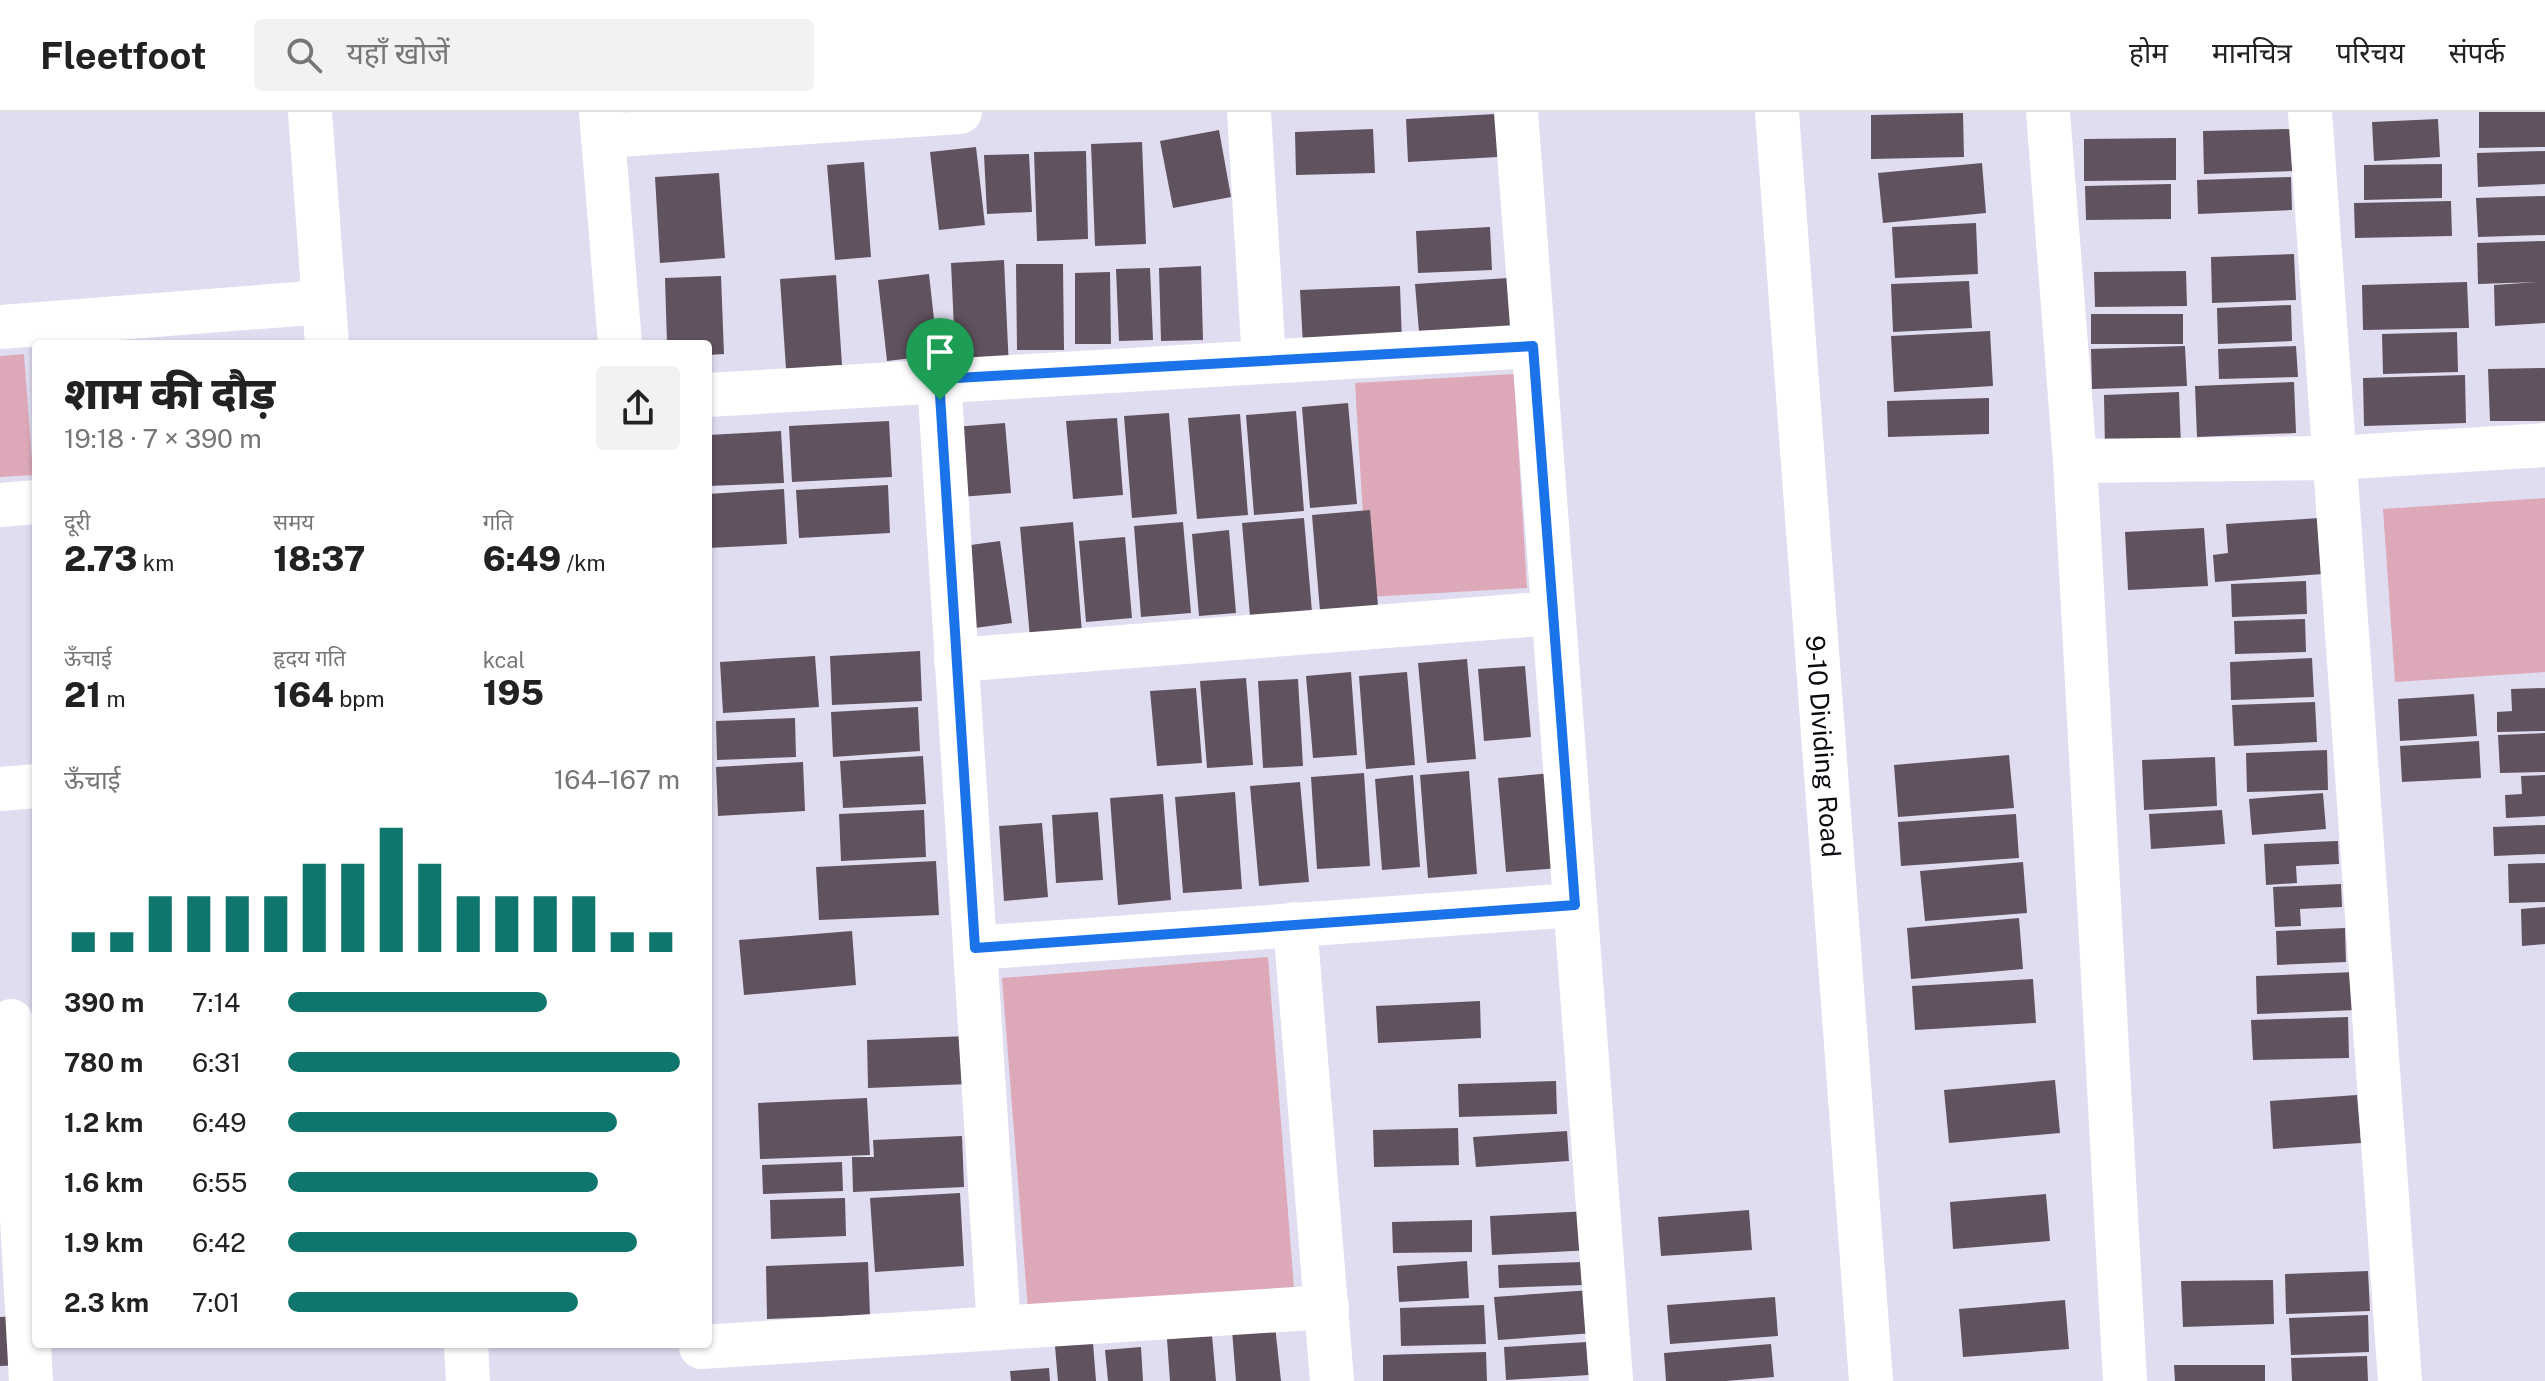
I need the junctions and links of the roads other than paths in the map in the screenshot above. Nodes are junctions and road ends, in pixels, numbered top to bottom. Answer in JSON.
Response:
{"nodes":[{"id":1,"x":310,"y":112,"type":"edge"},
{"id":2,"x":960,"y":112,"type":"edge"},
{"id":3,"x":1249,"y":112,"type":"edge"},
{"id":4,"x":1516,"y":112,"type":"edge"},
{"id":5,"x":1777,"y":112,"type":"edge"},
{"id":6,"x":2048,"y":112,"type":"edge"},
{"id":7,"x":2310,"y":112,"type":"edge"},
{"id":8,"x":911,"y":114,"type":"edge"},
{"id":9,"x":602,"y":124,"type":"edge"},
{"id":10,"x":325,"y":323,"type":"edge"},
{"id":11,"x":0,"y":327,"type":"edge"},
{"id":12,"x":48,"y":334,"type":"edge"},
{"id":13,"x":620,"y":340,"type":"edge"},
{"id":14,"x":1533,"y":346,"type":"junction"},
{"id":15,"x":1264,"y":361,"type":"junction"},
{"id":16,"x":939,"y":379,"type":"junction"},
{"id":17,"x":712,"y":395,"type":"edge"},
{"id":18,"x":2545,"y":445,"type":"edge"},
{"id":19,"x":2334,"y":458,"type":"junction"},
{"id":20,"x":2075,"y":461,"type":"junction"},
{"id":21,"x":32,"y":502,"type":"edge"},
{"id":22,"x":0,"y":505,"type":"edge"},
{"id":23,"x":1553,"y":613,"type":"junction"},
{"id":24,"x":956,"y":660,"type":"junction"},
{"id":25,"x":32,"y":786,"type":"edge"},
{"id":26,"x":0,"y":789,"type":"edge"},
{"id":27,"x":1575,"y":905,"type":"junction"},
{"id":28,"x":1295,"y":924,"type":"junction"},
{"id":29,"x":975,"y":948,"type":"junction"},
{"id":30,"x":16,"y":1021,"type":"edge"},
{"id":31,"x":28,"y":1189,"type":"edge"},
{"id":32,"x":1327,"y":1307,"type":"junction"},
{"id":33,"x":999,"y":1328,"type":"junction"},
{"id":34,"x":32,"y":1337,"type":"edge"},
{"id":35,"x":466,"y":1348,"type":"edge"},
{"id":36,"x":702,"y":1357,"type":"edge"},
{"id":37,"x":31,"y":1381,"type":"edge"},
{"id":38,"x":468,"y":1381,"type":"edge"},
{"id":39,"x":1332,"y":1381,"type":"edge"},
{"id":40,"x":1611,"y":1381,"type":"edge"},
{"id":41,"x":1871,"y":1381,"type":"edge"},
{"id":42,"x":2125,"y":1381,"type":"edge"},
{"id":43,"x":2400,"y":1381,"type":"edge"}],
"edges":[{"from":1,"to":10,"type":"street"},
{"from":2,"to":8,"type":"street"},
{"from":3,"to":15,"type":"street"},
{"from":4,"to":14,"type":"street"},
{"from":5,"to":41,"type":"street","name":"9-10 Dividing Road"},
{"from":6,"to":20,"type":"street"},
{"from":7,"to":19,"type":"street"},
{"from":8,"to":9,"type":"street"},
{"from":9,"to":13,"type":"street"},
{"from":10,"to":12,"type":"street"},
{"from":11,"to":12,"type":"street"},
{"from":14,"to":15,"type":"street"},
{"from":14,"to":23,"type":"street"},
{"from":15,"to":16,"type":"street"},
{"from":16,"to":17,"type":"street"},
{"from":16,"to":24,"type":"street"},
{"from":18,"to":19,"type":"street"},
{"from":19,"to":20,"type":"street"},
{"from":19,"to":43,"type":"street"},
{"from":20,"to":42,"type":"street"},
{"from":21,"to":22,"type":"street"},
{"from":23,"to":24,"type":"street"},
{"from":23,"to":27,"type":"street"},
{"from":24,"to":29,"type":"street"},
{"from":25,"to":26,"type":"street"},
{"from":27,"to":28,"type":"street"},
{"from":27,"to":40,"type":"street"},
{"from":28,"to":29,"type":"street"},
{"from":28,"to":32,"type":"street"},
{"from":29,"to":33,"type":"street"},
{"from":30,"to":31,"type":"street"},
{"from":31,"to":34,"type":"street"},
{"from":32,"to":33,"type":"street"},
{"from":32,"to":39,"type":"street"},
{"from":33,"to":36,"type":"street"},
{"from":34,"to":37,"type":"street"},
{"from":35,"to":38,"type":"street"}]}
